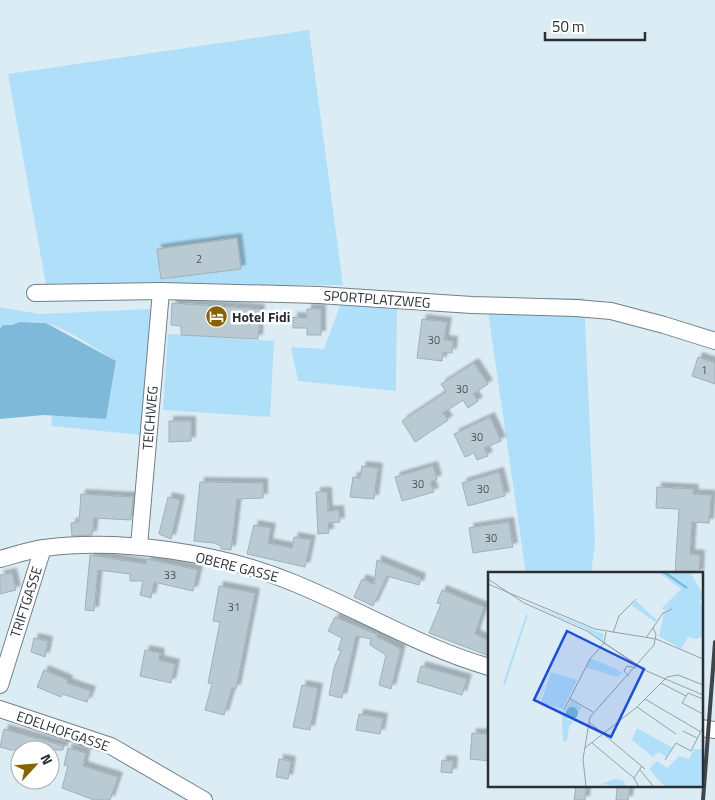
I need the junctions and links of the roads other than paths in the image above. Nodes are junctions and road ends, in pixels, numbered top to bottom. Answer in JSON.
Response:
{"nodes":[{"id":1,"x":161,"y":291,"type":"junction"},
{"id":2,"x":35,"y":294,"type":"dead end"},
{"id":3,"x":715,"y":342,"type":"edge"},
{"id":4,"x":139,"y":546,"type":"junction"},
{"id":5,"x":43,"y":548,"type":"junction"},
{"id":6,"x":0,"y":559,"type":"edge"},
{"id":7,"x":488,"y":667,"type":"edge"},
{"id":8,"x":0,"y":685,"type":"edge"},
{"id":9,"x":0,"y":709,"type":"edge"},
{"id":10,"x":702,"y":728,"type":"edge"},
{"id":11,"x":715,"y":730,"type":"edge"},
{"id":12,"x":204,"y":800,"type":"edge"}],
"edges":[{"from":1,"to":2,"type":"street","name":"SPORTPLATZWEG"},
{"from":1,"to":3,"type":"street","name":"SPORTPLATZWEG"},
{"from":1,"to":4,"type":"street","name":"TEICHWEG"},
{"from":4,"to":5,"type":"street","name":"OBERE GASSE"},
{"from":4,"to":7,"type":"street","name":"OBERE GASSE"},
{"from":5,"to":6,"type":"street","name":"OBERE GASSE"},
{"from":5,"to":8,"type":"street","name":"TRIFTGASSE"},
{"from":9,"to":12,"type":"street","name":"EDELHOFGASSE"},
{"from":10,"to":11,"type":"street"}]}
